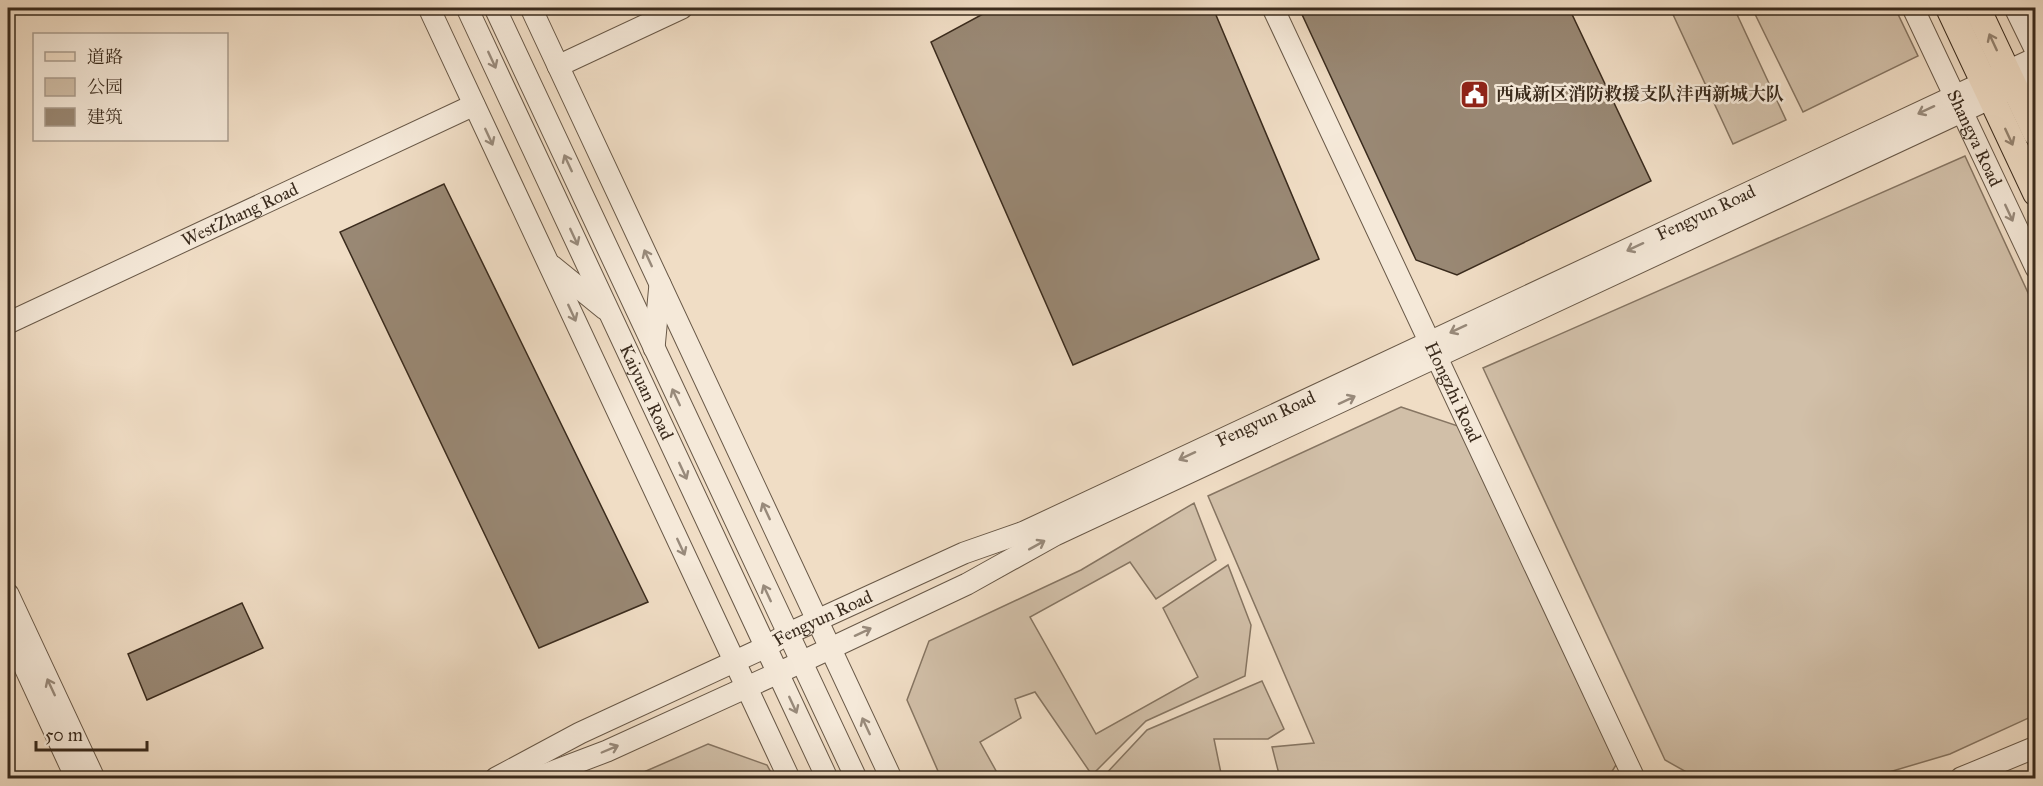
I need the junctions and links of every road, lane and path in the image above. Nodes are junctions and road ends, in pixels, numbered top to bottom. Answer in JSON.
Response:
{"nodes":[{"id":1,"x":429,"y":8,"type":"edge"},
{"id":2,"x":442,"y":8,"type":"edge"},
{"id":3,"x":467,"y":8,"type":"edge"},
{"id":4,"x":495,"y":8,"type":"edge"},
{"id":5,"x":531,"y":8,"type":"edge"},
{"id":6,"x":682,"y":8,"type":"edge"},
{"id":7,"x":1273,"y":8,"type":"edge"},
{"id":8,"x":1913,"y":8,"type":"edge"},
{"id":9,"x":1949,"y":8,"type":"edge"},
{"id":10,"x":1977,"y":8,"type":"edge"},
{"id":11,"x":2015,"y":8,"type":"edge"},
{"id":12,"x":440,"y":31,"type":"junction"},
{"id":13,"x":2036,"y":51,"type":"edge"},
{"id":14,"x":2036,"y":58,"type":"edge"},
{"id":15,"x":558,"y":66,"type":"junction"},
{"id":16,"x":2019,"y":78,"type":"edge"},
{"id":17,"x":1988,"y":90,"type":"junction"},
{"id":18,"x":1959,"y":104,"type":"junction"},
{"id":19,"x":474,"y":105,"type":"junction"},
{"id":20,"x":2036,"y":133,"type":"edge"},
{"id":21,"x":2036,"y":193,"type":"edge"},
{"id":22,"x":549,"y":264,"type":"junction"},
{"id":23,"x":2036,"y":268,"type":"edge"},
{"id":24,"x":660,"y":284,"type":"junction"},
{"id":25,"x":609,"y":312,"type":"junction"},
{"id":26,"x":8,"y":323,"type":"edge"},
{"id":27,"x":654,"y":349,"type":"junction"},
{"id":28,"x":1432,"y":351,"type":"junction"},
{"id":29,"x":8,"y":594,"type":"edge"},
{"id":30,"x":817,"y":620,"type":"junction"},
{"id":31,"x":8,"y":632,"type":"edge"},
{"id":32,"x":787,"y":634,"type":"junction"},
{"id":33,"x":766,"y":647,"type":"junction"},
{"id":34,"x":829,"y":648,"type":"junction"},
{"id":35,"x":735,"y":661,"type":"junction"},
{"id":36,"x":800,"y":661,"type":"junction"},
{"id":37,"x":778,"y":673,"type":"junction"},
{"id":38,"x":747,"y":687,"type":"junction"},
{"id":39,"x":2036,"y":747,"type":"edge"},
{"id":40,"x":76,"y":778,"type":"edge"},
{"id":41,"x":94,"y":778,"type":"edge"},
{"id":42,"x":496,"y":778,"type":"edge"},
{"id":43,"x":536,"y":778,"type":"edge"},
{"id":44,"x":789,"y":778,"type":"edge"},
{"id":45,"x":827,"y":778,"type":"edge"},
{"id":46,"x":855,"y":778,"type":"edge"},
{"id":47,"x":891,"y":778,"type":"edge"},
{"id":48,"x":1634,"y":778,"type":"edge"},
{"id":49,"x":1961,"y":778,"type":"edge"}],
"edges":[{"from":1,"to":12,"type":"street","name":"Kaiyuan Road"},
{"from":2,"to":12,"type":"street"},
{"from":3,"to":25,"type":"street","name":"Kaiyuan Road","one_way":true},
{"from":27,"to":4,"type":"street","name":"Kaiyuan Road","one_way":true},
{"from":5,"to":15,"type":"street"},
{"from":6,"to":15,"type":"street"},
{"from":7,"to":28,"type":"street","name":"Hongzhi Road"},
{"from":8,"to":18,"type":"street","name":"Shangya Road"},
{"from":9,"to":17,"type":"main road","name":"Shangya Road"},
{"from":16,"to":10,"type":"main road","one_way":true},
{"from":11,"to":13,"type":"street"},
{"from":12,"to":19,"type":"street","name":"Kaiyuan Road"},
{"from":14,"to":16,"type":"street","name":"Fengyun Road"},
{"from":24,"to":15,"type":"street","one_way":true},
{"from":16,"to":17,"type":"street","name":"Fengyun Road"},
{"from":16,"to":20,"type":"main road"},
{"from":17,"to":18,"type":"street","name":"Fengyun Road"},
{"from":17,"to":21,"type":"main road","name":"Shangya Road","one_way":true},
{"from":18,"to":23,"type":"street","name":"Shangya Road","one_way":true},
{"from":18,"to":28,"type":"street","name":"Fengyun Road"},
{"from":19,"to":22,"type":"street","name":"Kaiyuan Road","one_way":true},
{"from":19,"to":26,"type":"street","name":"WestZhang Road"},
{"from":22,"to":25,"type":"street"},
{"from":22,"to":35,"type":"street","name":"Kaiyuan Road","one_way":true},
{"from":24,"to":27,"type":"street"},
{"from":30,"to":24,"type":"street","one_way":true},
{"from":25,"to":33,"type":"street","name":"Kaiyuan Road","one_way":true},
{"from":32,"to":27,"type":"street","name":"Kaiyuan Road","one_way":true},
{"from":28,"to":30,"type":"street","name":"Fengyun Road","one_way":true},
{"from":34,"to":28,"type":"street","name":"Fengyun Road","one_way":true},
{"from":28,"to":48,"type":"street","name":"Hongzhi Road"},
{"from":41,"to":29,"type":"street","one_way":true},
{"from":30,"to":32,"type":"street","name":"Fengyun Road"},
{"from":30,"to":34,"type":"street"},
{"from":31,"to":40,"type":"street"},
{"from":32,"to":33,"type":"street","name":"Fengyun Road"},
{"from":32,"to":36,"type":"street","name":"Kaiyuan Road"},
{"from":33,"to":35,"type":"street","name":"Fengyun Road"},
{"from":33,"to":37,"type":"street","name":"Kaiyuan Road"},
{"from":34,"to":36,"type":"street","name":"Fengyun Road"},
{"from":47,"to":34,"type":"street","one_way":true},
{"from":35,"to":38,"type":"street","name":"Kaiyuan Road"},
{"from":35,"to":42,"type":"street","name":"Fengyun Road"},
{"from":36,"to":37,"type":"street","name":"Fengyun Road"},
{"from":36,"to":46,"type":"street","name":"Kaiyuan Road"},
{"from":37,"to":38,"type":"street","name":"Fengyun Road"},
{"from":37,"to":45,"type":"street","name":"Kaiyuan Road","one_way":true},
{"from":43,"to":38,"type":"street","name":"Fengyun Road","one_way":true},
{"from":38,"to":44,"type":"street","name":"Kaiyuan Road"},
{"from":39,"to":49,"type":"street"}]}
